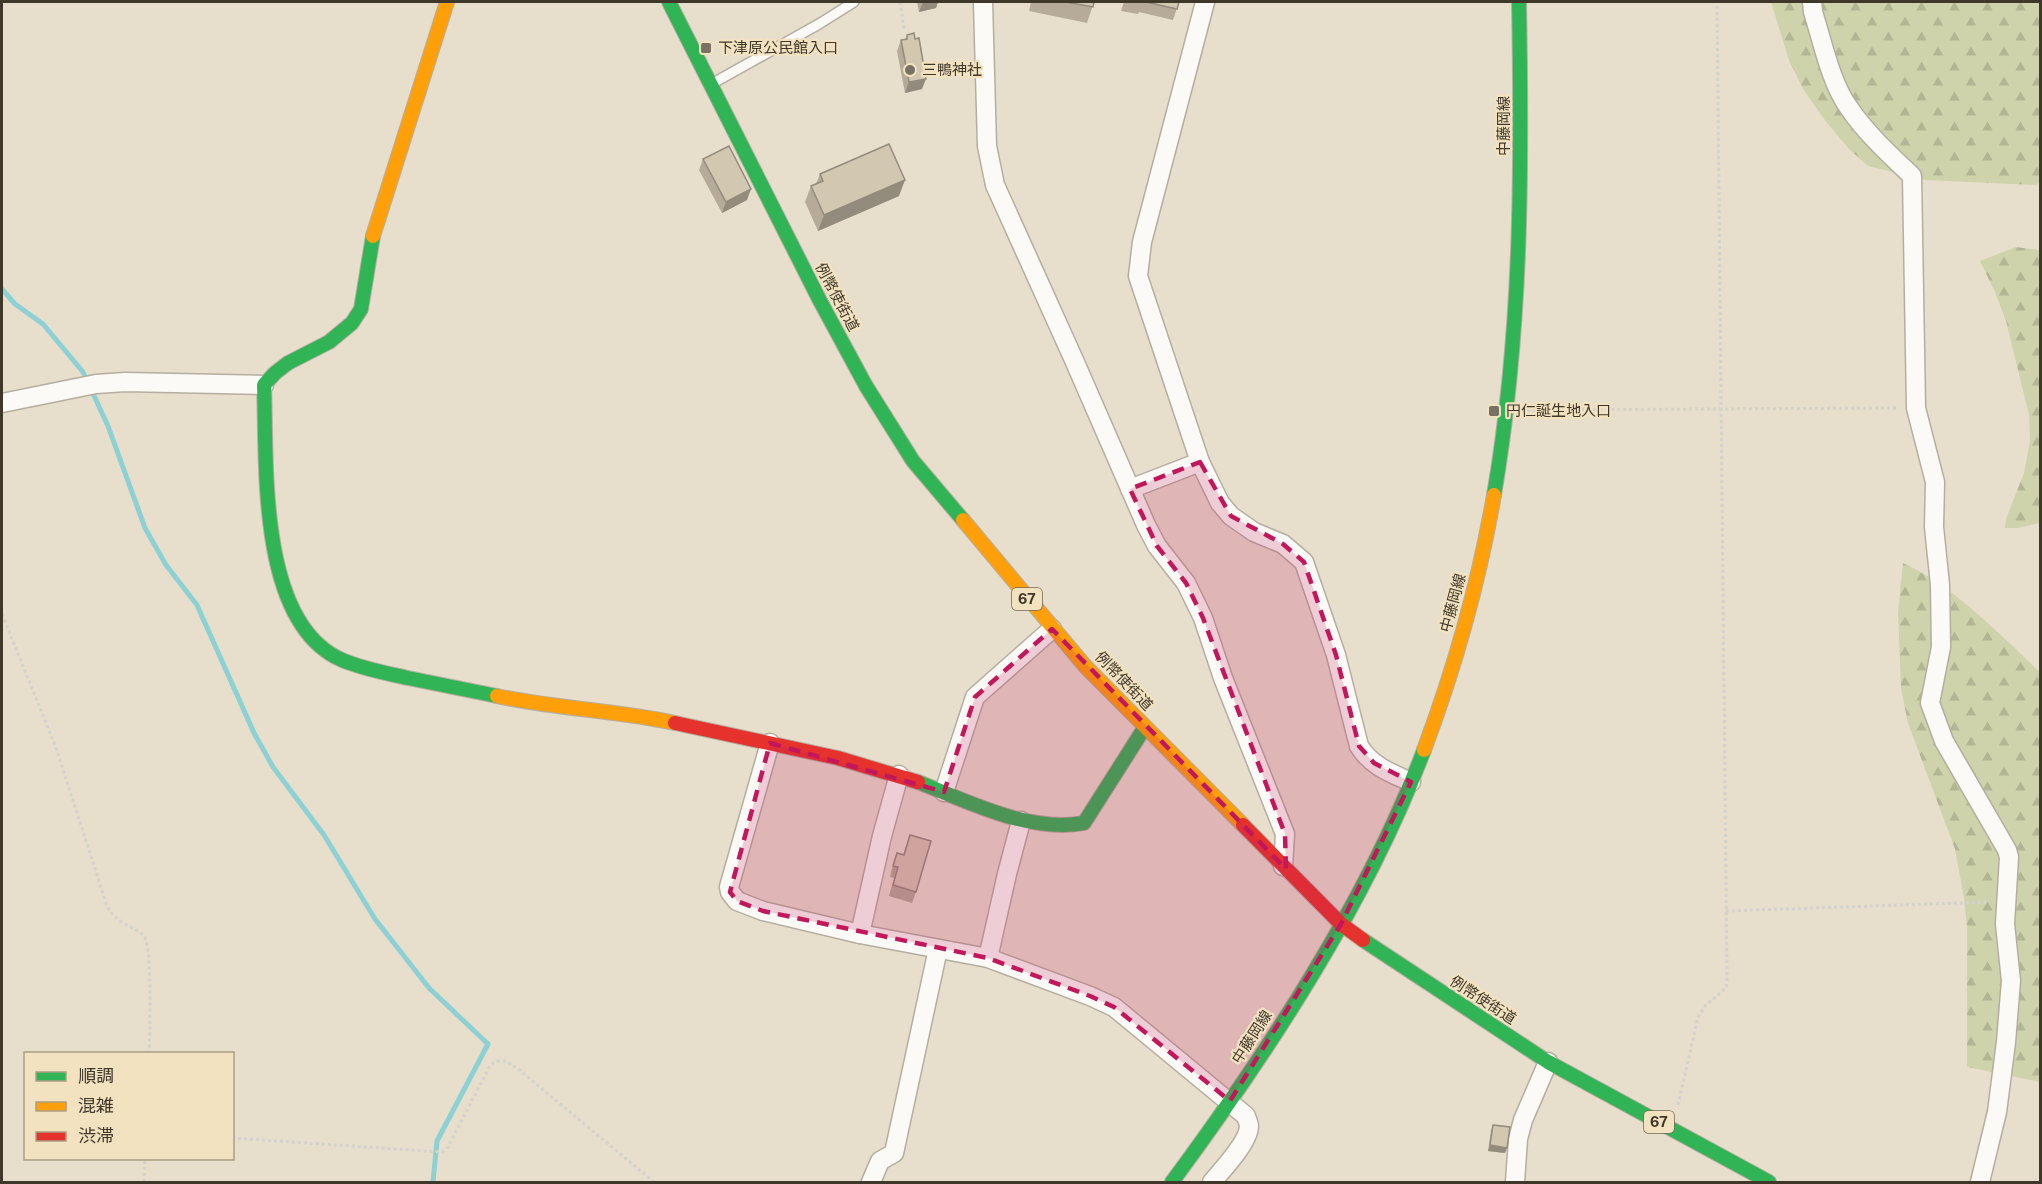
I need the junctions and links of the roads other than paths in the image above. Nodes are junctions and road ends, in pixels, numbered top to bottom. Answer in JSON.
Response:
{"nodes":[{"id":1,"x":447,"y":2,"type":"edge"},
{"id":2,"x":669,"y":2,"type":"edge"},
{"id":3,"x":854,"y":2,"type":"edge"},
{"id":4,"x":983,"y":2,"type":"edge"},
{"id":5,"x":1205,"y":2,"type":"edge"},
{"id":6,"x":1519,"y":2,"type":"edge"},
{"id":7,"x":1812,"y":2,"type":"edge"},
{"id":8,"x":710,"y":84,"type":"junction"},
{"id":9,"x":264,"y":385,"type":"junction"},
{"id":10,"x":2,"y":403,"type":"edge"},
{"id":11,"x":1200,"y":462,"type":"junction"},
{"id":12,"x":1130,"y":489,"type":"junction"},
{"id":13,"x":1052,"y":629,"type":"junction"},
{"id":14,"x":1145,"y":727,"type":"junction"},
{"id":15,"x":770,"y":744,"type":"junction"},
{"id":16,"x":899,"y":775,"type":"junction"},
{"id":17,"x":1411,"y":782,"type":"junction"},
{"id":18,"x":944,"y":792,"type":"junction"},
{"id":19,"x":1021,"y":821,"type":"junction"},
{"id":20,"x":1283,"y":866,"type":"junction"},
{"id":21,"x":1341,"y":924,"type":"junction"},
{"id":22,"x":861,"y":934,"type":"junction"},
{"id":23,"x":938,"y":950,"type":"junction"},
{"id":24,"x":988,"y":958,"type":"junction"},
{"id":25,"x":1548,"y":1062,"type":"junction"},
{"id":26,"x":1230,"y":1101,"type":"junction"},
{"id":27,"x":871,"y":1182,"type":"edge"},
{"id":28,"x":1172,"y":1182,"type":"edge"},
{"id":29,"x":1212,"y":1182,"type":"edge"},
{"id":30,"x":1515,"y":1182,"type":"edge"},
{"id":31,"x":1769,"y":1182,"type":"edge"},
{"id":32,"x":1980,"y":1182,"type":"edge"}],
"edges":[{"from":1,"to":9,"type":"main road"},
{"from":2,"to":8,"type":"main road","name":"例幣使街道","number":"67"},
{"from":3,"to":8,"type":"lane"},
{"from":4,"to":12,"type":"street"},
{"from":5,"to":11,"type":"street"},
{"from":6,"to":17,"type":"main road","name":"中藤岡線"},
{"from":7,"to":32,"type":"street"},
{"from":8,"to":13,"type":"main road","name":"例幣使街道","number":"67"},
{"from":9,"to":10,"type":"street"},
{"from":9,"to":15,"type":"main road"},
{"from":11,"to":12,"type":"street"},
{"from":11,"to":17,"type":"street"},
{"from":12,"to":20,"type":"street"},
{"from":13,"to":14,"type":"main road","name":"例幣使街道","number":"67"},
{"from":13,"to":18,"type":"street"},
{"from":14,"to":19,"type":"main road"},
{"from":14,"to":20,"type":"main road","name":"例幣使街道","number":"67"},
{"from":15,"to":16,"type":"main road"},
{"from":15,"to":22,"type":"street"},
{"from":16,"to":18,"type":"main road"},
{"from":16,"to":22,"type":"street"},
{"from":17,"to":21,"type":"main road","name":"中藤岡線"},
{"from":18,"to":19,"type":"main road"},
{"from":19,"to":24,"type":"street"},
{"from":20,"to":21,"type":"main road","name":"例幣使街道","number":"67"},
{"from":21,"to":25,"type":"main road","name":"例幣使街道","number":"67"},
{"from":21,"to":26,"type":"main road","name":"中藤岡線"},
{"from":22,"to":23,"type":"street"},
{"from":23,"to":24,"type":"street"},
{"from":23,"to":27,"type":"street"},
{"from":24,"to":26,"type":"street"},
{"from":25,"to":30,"type":"street"},
{"from":25,"to":31,"type":"main road","name":"例幣使街道","number":"67"},
{"from":26,"to":28,"type":"main road","name":"中藤岡線"},
{"from":26,"to":29,"type":"street"}]}
